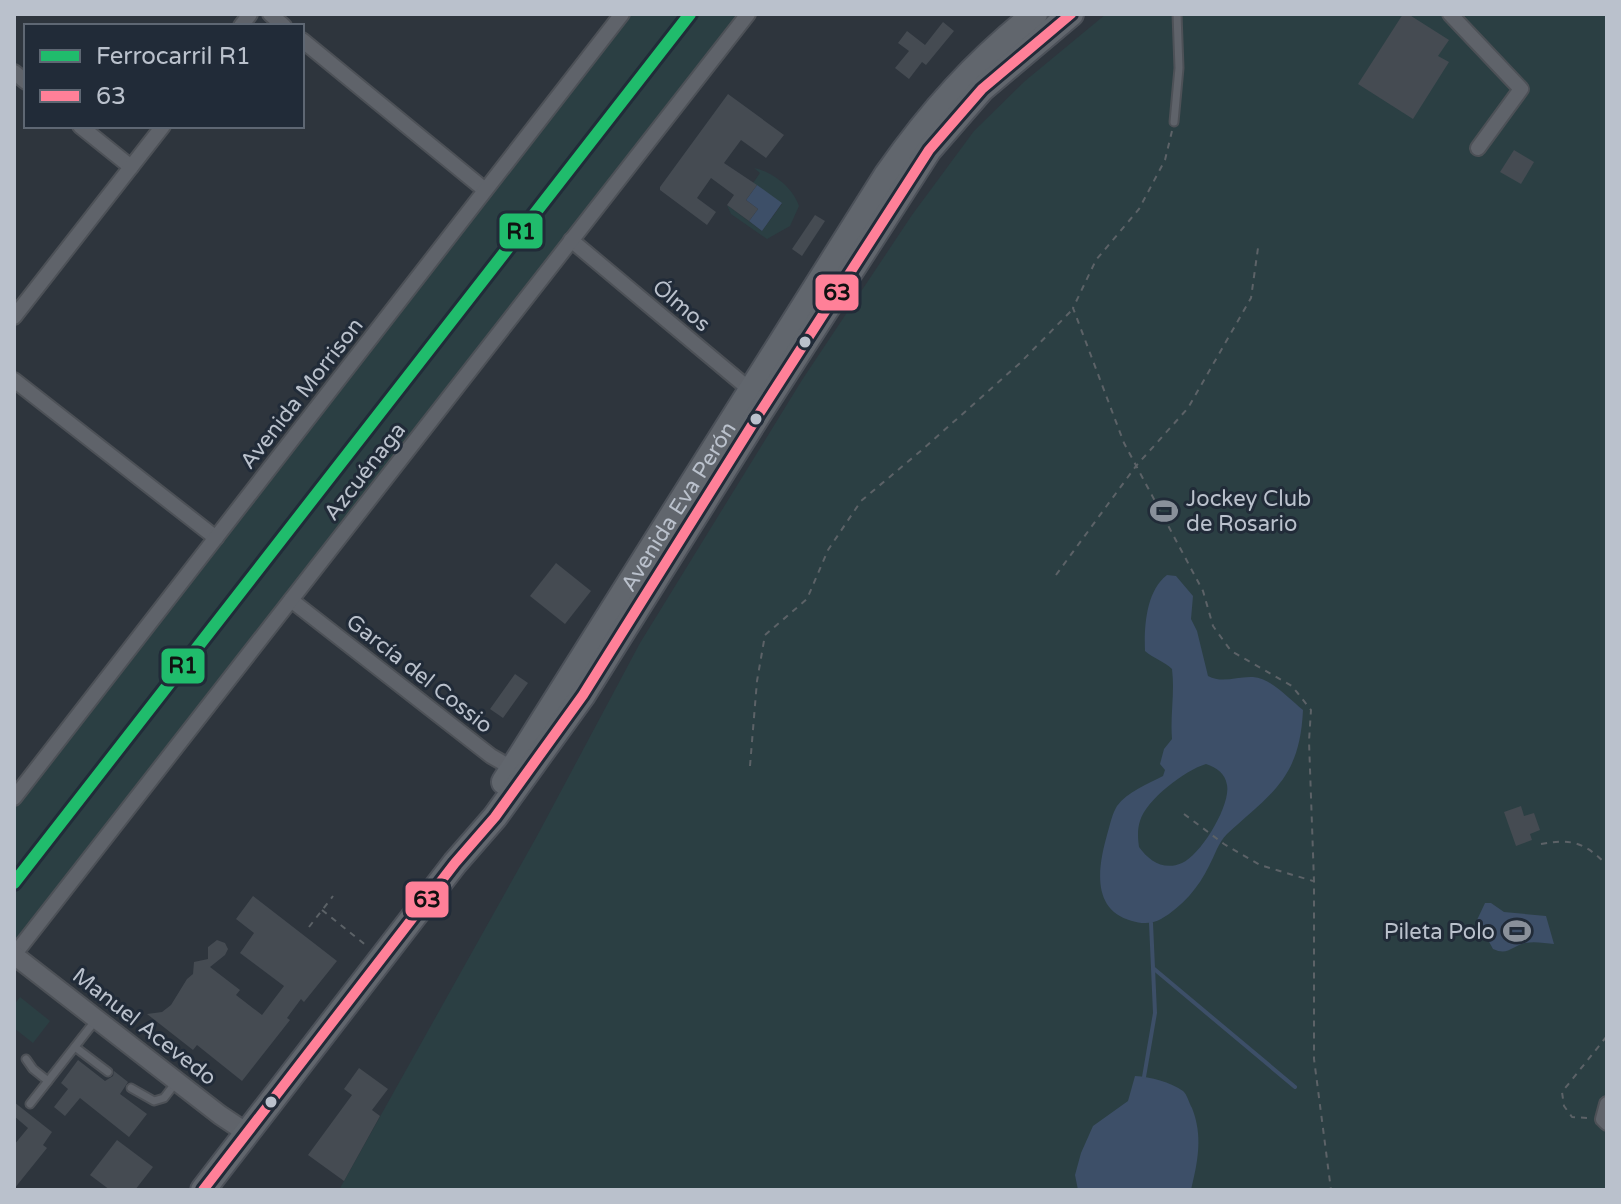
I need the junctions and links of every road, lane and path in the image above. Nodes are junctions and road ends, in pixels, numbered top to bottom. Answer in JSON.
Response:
{"nodes":[{"id":1,"x":622,"y":14,"type":"edge"},
{"id":2,"x":748,"y":14,"type":"edge"},
{"id":3,"x":1071,"y":14,"type":"edge"},
{"id":4,"x":1177,"y":14,"type":"edge"},
{"id":5,"x":1450,"y":14,"type":"edge"},
{"id":6,"x":1029,"y":22,"type":"edge"},
{"id":7,"x":304,"y":42,"type":"edge"},
{"id":8,"x":1174,"y":122,"type":"joint"},
{"id":9,"x":82,"y":128,"type":"edge"},
{"id":10,"x":161,"y":128,"type":"edge"},
{"id":11,"x":1478,"y":148,"type":"dead end"},
{"id":12,"x":131,"y":167,"type":"junction"},
{"id":13,"x":485,"y":190,"type":"junction"},
{"id":14,"x":571,"y":240,"type":"junction"},
{"id":15,"x":1258,"y":248,"type":"dead end"},
{"id":16,"x":1073,"y":308,"type":"junction"},
{"id":17,"x":14,"y":317,"type":"edge"},
{"id":18,"x":14,"y":380,"type":"edge"},
{"id":19,"x":758,"y":396,"type":"junction"},
{"id":20,"x":1136,"y":466,"type":"junction"},
{"id":21,"x":216,"y":538,"type":"junction"},
{"id":22,"x":1056,"y":575,"type":"dead end"},
{"id":23,"x":291,"y":600,"type":"junction"},
{"id":24,"x":750,"y":766,"type":"dead end"},
{"id":25,"x":519,"y":772,"type":"junction"},
{"id":26,"x":14,"y":798,"type":"edge"},
{"id":27,"x":1184,"y":814,"type":"dead end"},
{"id":28,"x":1541,"y":844,"type":"dead end"},
{"id":29,"x":1607,"y":865,"type":"edge"},
{"id":30,"x":1314,"y":881,"type":"junction"},
{"id":31,"x":333,"y":896,"type":"dead end"},
{"id":32,"x":322,"y":910,"type":"junction"},
{"id":33,"x":309,"y":927,"type":"dead end"},
{"id":34,"x":361,"y":942,"type":"dead end"},
{"id":35,"x":14,"y":955,"type":"edge"},
{"id":36,"x":96,"y":1019,"type":"junction"},
{"id":37,"x":1607,"y":1036,"type":"edge"},
{"id":38,"x":75,"y":1047,"type":"junction"},
{"id":39,"x":26,"y":1059,"type":"dead end"},
{"id":40,"x":108,"y":1072,"type":"dead end"},
{"id":41,"x":48,"y":1081,"type":"junction"},
{"id":42,"x":177,"y":1081,"type":"junction"},
{"id":43,"x":131,"y":1088,"type":"dead end"},
{"id":44,"x":30,"y":1104,"type":"dead end"},
{"id":45,"x":1606,"y":1115,"type":"edge"},
{"id":46,"x":247,"y":1133,"type":"junction"},
{"id":47,"x":203,"y":1190,"type":"edge"},
{"id":48,"x":1331,"y":1190,"type":"edge"}],
"edges":[{"from":1,"to":13,"type":"street","name":"Avenida Morrison"},
{"from":2,"to":14,"type":"street","name":"Azcuénaga"},
{"from":3,"to":6,"type":"main road","name":"Avenida Eva Perón"},
{"from":4,"to":8,"type":"lane"},
{"from":5,"to":11,"type":"street"},
{"from":6,"to":19,"type":"main road","name":"Avenida Eva Perón"},
{"from":7,"to":13,"type":"street"},
{"from":8,"to":16,"type":"path"},
{"from":9,"to":12,"type":"street"},
{"from":10,"to":12,"type":"street"},
{"from":12,"to":17,"type":"street"},
{"from":13,"to":21,"type":"street","name":"Avenida Morrison"},
{"from":14,"to":19,"type":"street","name":"Ólmos"},
{"from":14,"to":23,"type":"street","name":"Azcuénaga"},
{"from":15,"to":20,"type":"path"},
{"from":16,"to":20,"type":"path"},
{"from":16,"to":24,"type":"path"},
{"from":18,"to":21,"type":"street"},
{"from":19,"to":25,"type":"main road","name":"Avenida Eva Perón"},
{"from":20,"to":22,"type":"path"},
{"from":20,"to":30,"type":"path"},
{"from":21,"to":26,"type":"street","name":"Avenida Morrison"},
{"from":23,"to":25,"type":"street","name":"García del Cossio"},
{"from":23,"to":35,"type":"street","name":"Azcuénaga"},
{"from":25,"to":46,"type":"main road","name":"Avenida Eva Perón"},
{"from":27,"to":30,"type":"path"},
{"from":28,"to":29,"type":"path"},
{"from":30,"to":48,"type":"path"},
{"from":31,"to":32,"type":"path"},
{"from":32,"to":33,"type":"path"},
{"from":32,"to":34,"type":"path"},
{"from":35,"to":36,"type":"street","name":"Manuel Acevedo"},
{"from":36,"to":38,"type":"lane"},
{"from":36,"to":42,"type":"street","name":"Manuel Acevedo"},
{"from":37,"to":45,"type":"path"},
{"from":38,"to":40,"type":"lane"},
{"from":38,"to":41,"type":"lane"},
{"from":39,"to":41,"type":"lane"},
{"from":41,"to":44,"type":"lane"},
{"from":42,"to":43,"type":"lane"},
{"from":42,"to":46,"type":"street","name":"Manuel Acevedo"},
{"from":46,"to":47,"type":"main road","name":"Avenida Eva Perón"}]}
